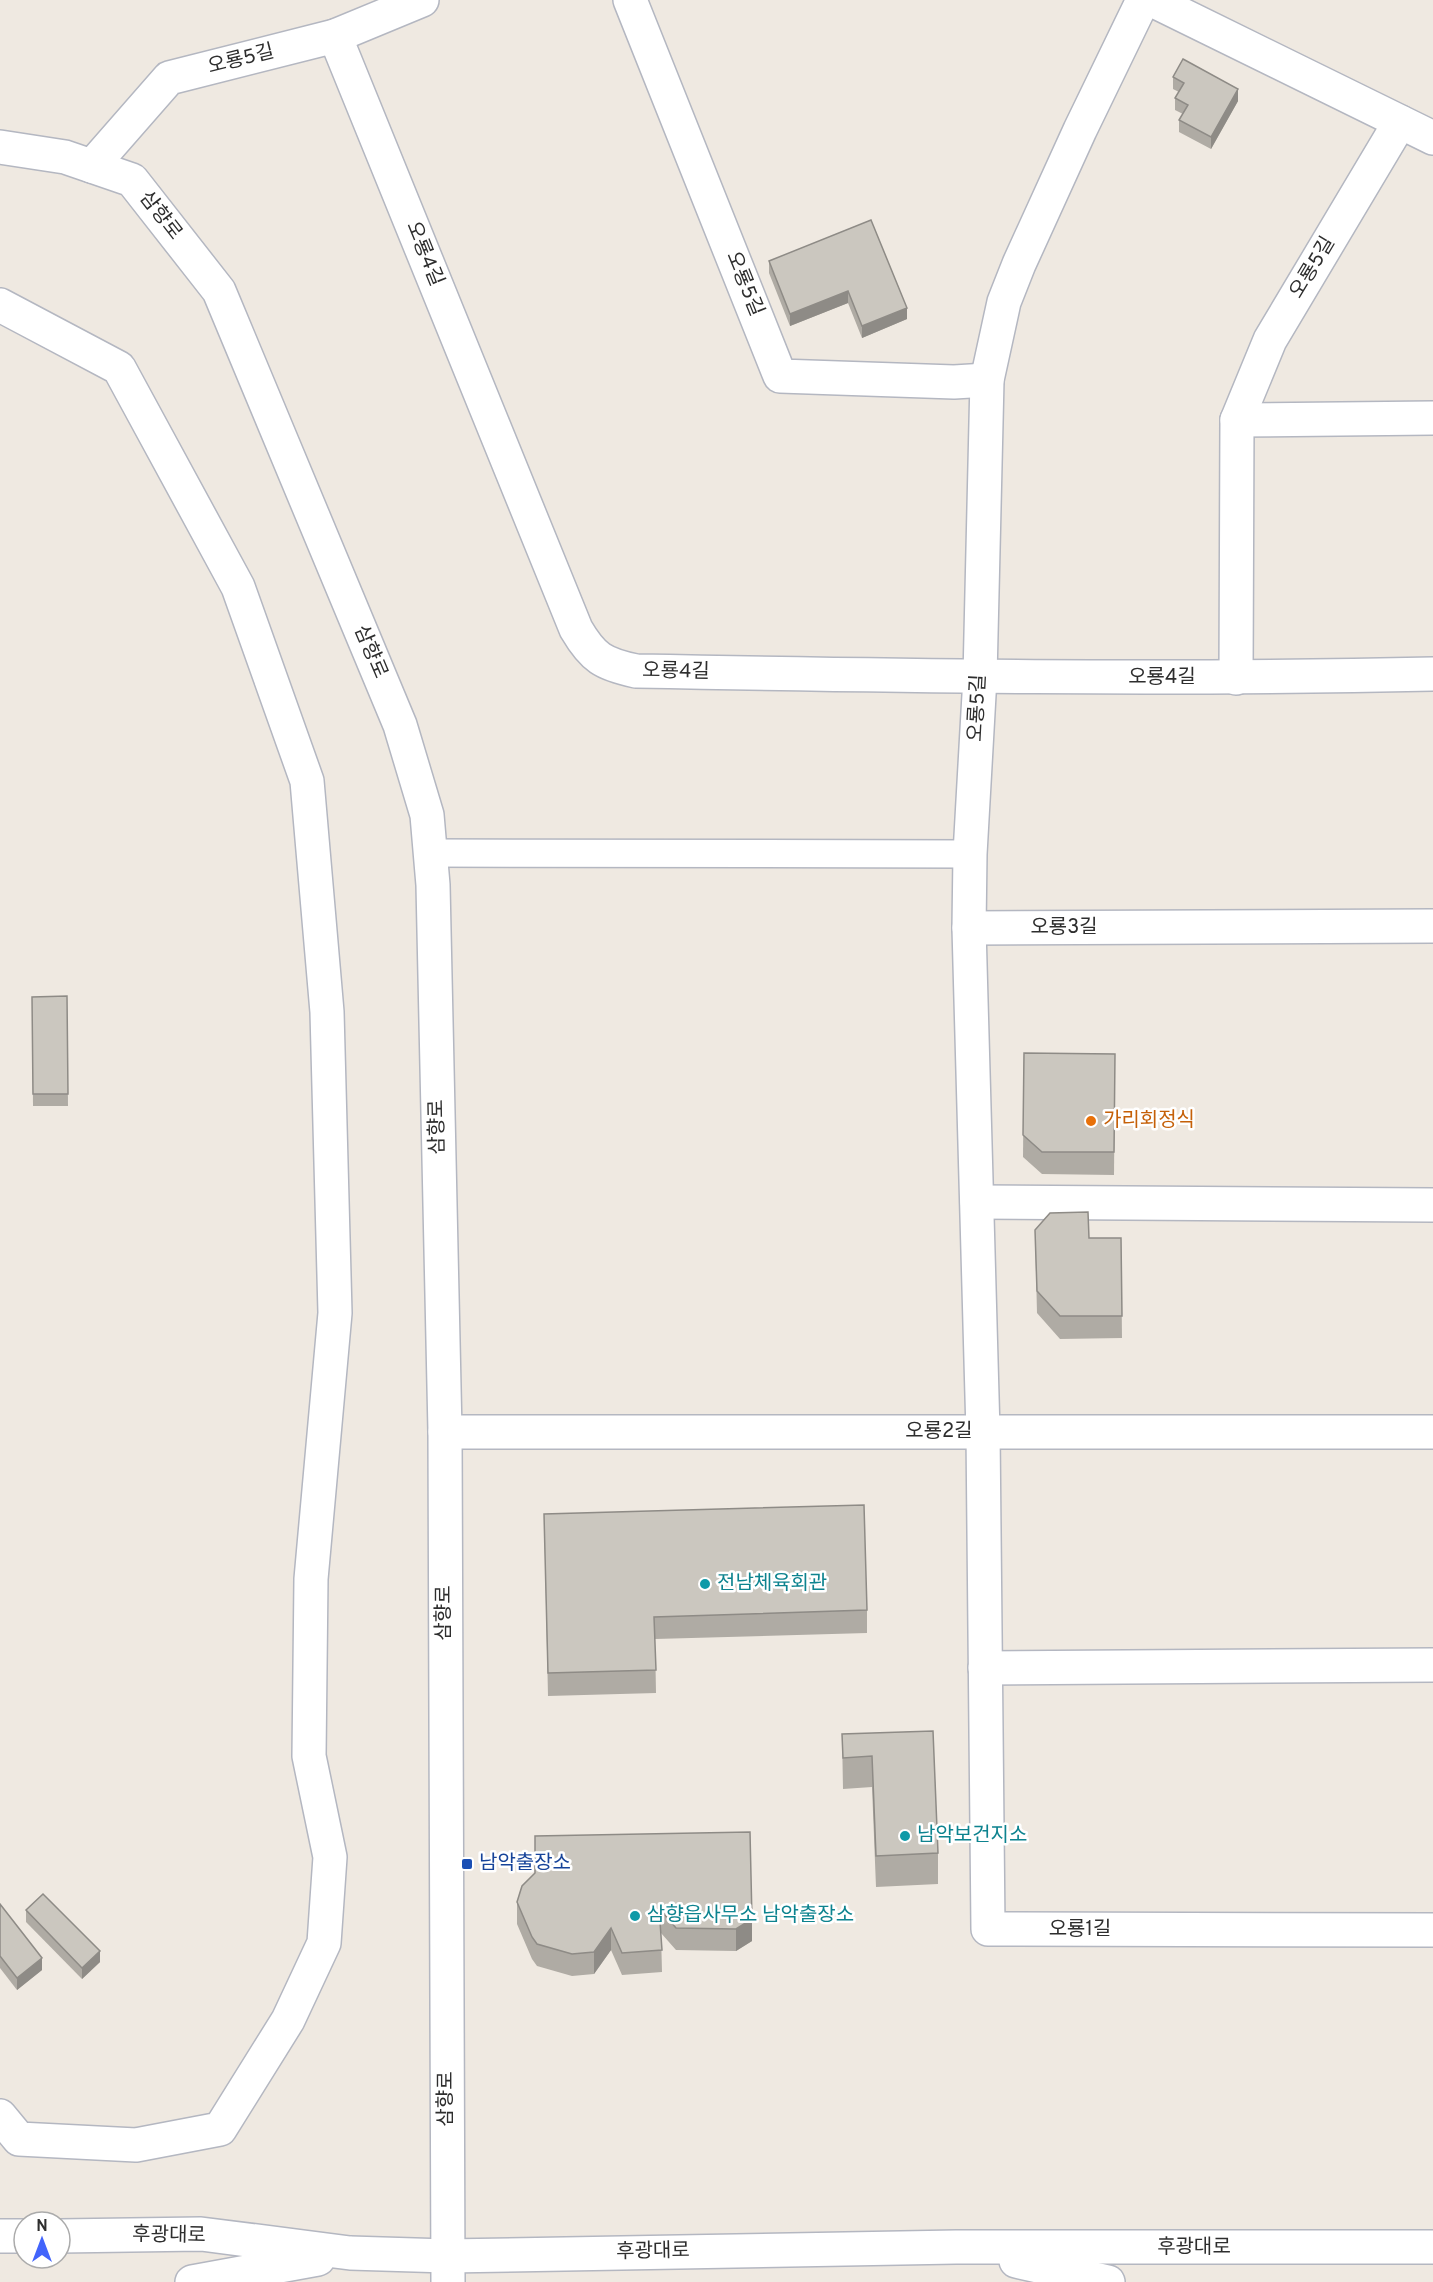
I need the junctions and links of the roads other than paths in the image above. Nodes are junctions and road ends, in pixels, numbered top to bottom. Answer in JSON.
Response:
{"nodes":[{"id":1,"x":422,"y":0,"type":"edge"},
{"id":2,"x":630,"y":0,"type":"edge"},
{"id":3,"x":1143,"y":0,"type":"edge"},
{"id":4,"x":1152,"y":0,"type":"edge"},
{"id":5,"x":335,"y":36,"type":"junction"},
{"id":6,"x":1400,"y":122,"type":"junction"},
{"id":7,"x":1433,"y":138,"type":"edge"},
{"id":8,"x":0,"y":147,"type":"edge"},
{"id":9,"x":92,"y":166,"type":"junction"},
{"id":10,"x":0,"y":305,"type":"edge"},
{"id":11,"x":987,"y":380,"type":"junction"},
{"id":12,"x":1433,"y":418,"type":"edge"},
{"id":13,"x":1237,"y":420,"type":"junction"},
{"id":14,"x":1433,"y":674,"type":"edge"},
{"id":15,"x":980,"y":677,"type":"junction"},
{"id":16,"x":1236,"y":678,"type":"junction"},
{"id":17,"x":431,"y":853,"type":"junction"},
{"id":18,"x":970,"y":854,"type":"junction"},
{"id":19,"x":1433,"y":926,"type":"edge"},
{"id":20,"x":969,"y":928,"type":"junction"},
{"id":21,"x":976,"y":1202,"type":"junction"},
{"id":22,"x":1433,"y":1205,"type":"edge"},
{"id":23,"x":445,"y":1432,"type":"junction"},
{"id":24,"x":983,"y":1432,"type":"junction"},
{"id":25,"x":1433,"y":1432,"type":"edge"},
{"id":26,"x":1433,"y":1665,"type":"edge"},
{"id":27,"x":985,"y":1668,"type":"junction"},
{"id":28,"x":1433,"y":1930,"type":"edge"},
{"id":29,"x":0,"y":2116,"type":"edge"},
{"id":30,"x":72,"y":2236,"type":"edge"},
{"id":31,"x":956,"y":2247,"type":"junction"},
{"id":32,"x":1433,"y":2247,"type":"edge"},
{"id":33,"x":350,"y":2253,"type":"junction"},
{"id":34,"x":448,"y":2269,"type":"edge"},
{"id":35,"x":192,"y":2282,"type":"edge"},
{"id":36,"x":1108,"y":2282,"type":"edge"}],
"edges":[{"from":1,"to":5,"type":"street","name":"오룡5길"},
{"from":2,"to":11,"type":"street","name":"오룡5길"},
{"from":3,"to":11,"type":"street","name":"오룡5길"},
{"from":4,"to":6,"type":"street"},
{"from":5,"to":9,"type":"street","name":"오룡5길"},
{"from":5,"to":15,"type":"street","name":"오룡4길"},
{"from":6,"to":7,"type":"street"},
{"from":6,"to":13,"type":"street","name":"오룡5길"},
{"from":8,"to":9,"type":"street","name":"삼향로"},
{"from":9,"to":17,"type":"street","name":"삼향로"},
{"from":10,"to":29,"type":"street"},
{"from":11,"to":15,"type":"street","name":"오룡5길"},
{"from":12,"to":13,"type":"street"},
{"from":13,"to":16,"type":"street","name":"오룡5길"},
{"from":14,"to":16,"type":"street","name":"오룡4길"},
{"from":15,"to":16,"type":"street","name":"오룡4길"},
{"from":15,"to":18,"type":"street","name":"오룡5길"},
{"from":17,"to":18,"type":"street"},
{"from":17,"to":23,"type":"street","name":"삼향로"},
{"from":18,"to":20,"type":"street","name":"오룡5길"},
{"from":19,"to":20,"type":"street","name":"오룡3길"},
{"from":20,"to":21,"type":"street"},
{"from":21,"to":22,"type":"street"},
{"from":21,"to":24,"type":"street"},
{"from":23,"to":24,"type":"street","name":"오룡2길"},
{"from":23,"to":34,"type":"street","name":"삼향로"},
{"from":24,"to":25,"type":"street","name":"오룡2길"},
{"from":24,"to":27,"type":"street","name":"오룡1길"},
{"from":26,"to":27,"type":"street"},
{"from":27,"to":28,"type":"street","name":"오룡1길"},
{"from":30,"to":33,"type":"street","name":"후광대로"},
{"from":31,"to":32,"type":"street","name":"후광대로"},
{"from":31,"to":34,"type":"street","name":"후광대로"},
{"from":31,"to":36,"type":"street","name":"후광대로"},
{"from":33,"to":34,"type":"street","name":"후광대로"},
{"from":33,"to":35,"type":"street","name":"후광대로"}]}
